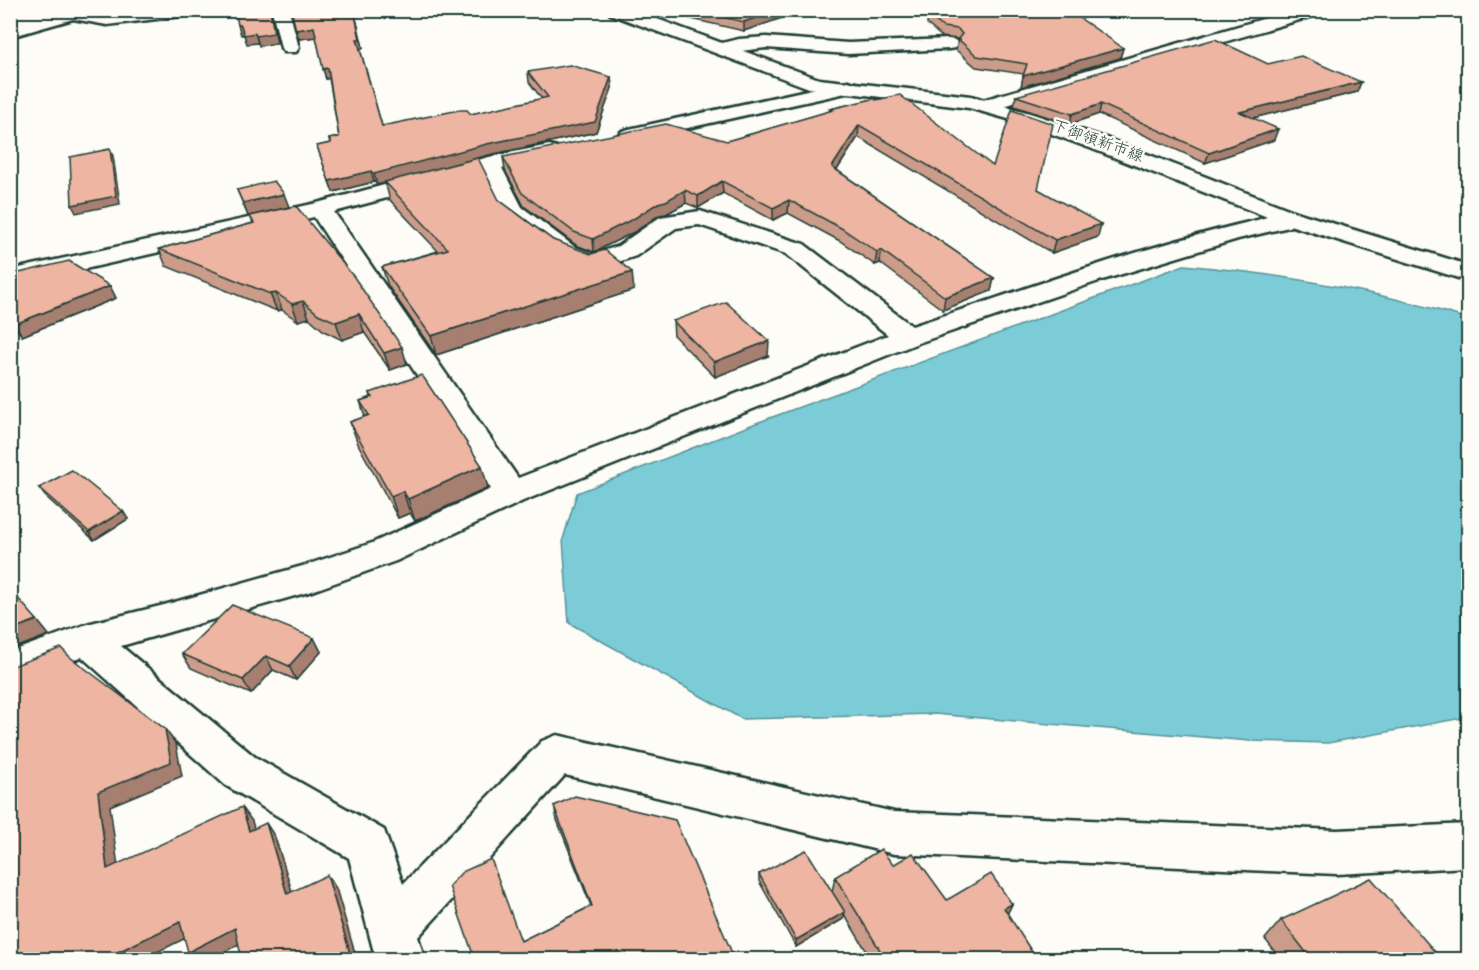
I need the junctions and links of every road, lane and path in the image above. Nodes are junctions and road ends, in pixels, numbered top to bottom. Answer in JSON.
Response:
{"nodes":[{"id":1,"x":51,"y":10,"type":"edge"},
{"id":2,"x":190,"y":10,"type":"edge"},
{"id":3,"x":280,"y":10,"type":"edge"},
{"id":4,"x":616,"y":10,"type":"edge"},
{"id":5,"x":1314,"y":10,"type":"edge"},
{"id":6,"x":79,"y":12,"type":"edge"},
{"id":7,"x":10,"y":21,"type":"edge"},
{"id":8,"x":10,"y":32,"type":"edge"},
{"id":9,"x":949,"y":44,"type":"edge"},
{"id":10,"x":290,"y":48,"type":"dead end"},
{"id":11,"x":724,"y":48,"type":"junction"},
{"id":12,"x":848,"y":87,"type":"junction"},
{"id":13,"x":983,"y":106,"type":"junction"},
{"id":14,"x":605,"y":140,"type":"edge"},
{"id":15,"x":570,"y":147,"type":"edge"},
{"id":16,"x":489,"y":164,"type":"junction"},
{"id":17,"x":320,"y":209,"type":"junction"},
{"id":18,"x":1288,"y":217,"type":"junction"},
{"id":19,"x":1468,"y":273,"type":"edge"},
{"id":20,"x":10,"y":278,"type":"edge"},
{"id":21,"x":908,"y":337,"type":"junction"},
{"id":22,"x":511,"y":493,"type":"junction"},
{"id":23,"x":87,"y":639,"type":"junction"},
{"id":24,"x":10,"y":669,"type":"edge"},
{"id":25,"x":1468,"y":846,"type":"edge"},
{"id":26,"x":397,"y":945,"type":"edge"}],
"edges":[{"from":1,"to":7,"type":"main road"},
{"from":2,"to":6,"type":"main road"},
{"from":3,"to":10,"type":"main road"},
{"from":4,"to":11,"type":"main road","name":"下御領新市線"},
{"from":5,"to":13,"type":"main road"},
{"from":6,"to":8,"type":"main road"},
{"from":9,"to":11,"type":"main road"},
{"from":11,"to":12,"type":"main road","name":"下御領新市線"},
{"from":12,"to":13,"type":"main road","name":"下御領新市線"},
{"from":12,"to":14,"type":"main road"},
{"from":13,"to":18,"type":"main road","name":"下御領新市線"},
{"from":15,"to":16,"type":"main road"},
{"from":16,"to":17,"type":"main road"},
{"from":16,"to":21,"type":"main road"},
{"from":17,"to":20,"type":"main road"},
{"from":17,"to":22,"type":"main road"},
{"from":18,"to":19,"type":"main road","name":"下御領新市線"},
{"from":18,"to":21,"type":"main road"},
{"from":21,"to":22,"type":"main road"},
{"from":22,"to":23,"type":"main road"},
{"from":23,"to":24,"type":"main road"},
{"from":23,"to":26,"type":"main road"},
{"from":25,"to":26,"type":"main road"}]}
